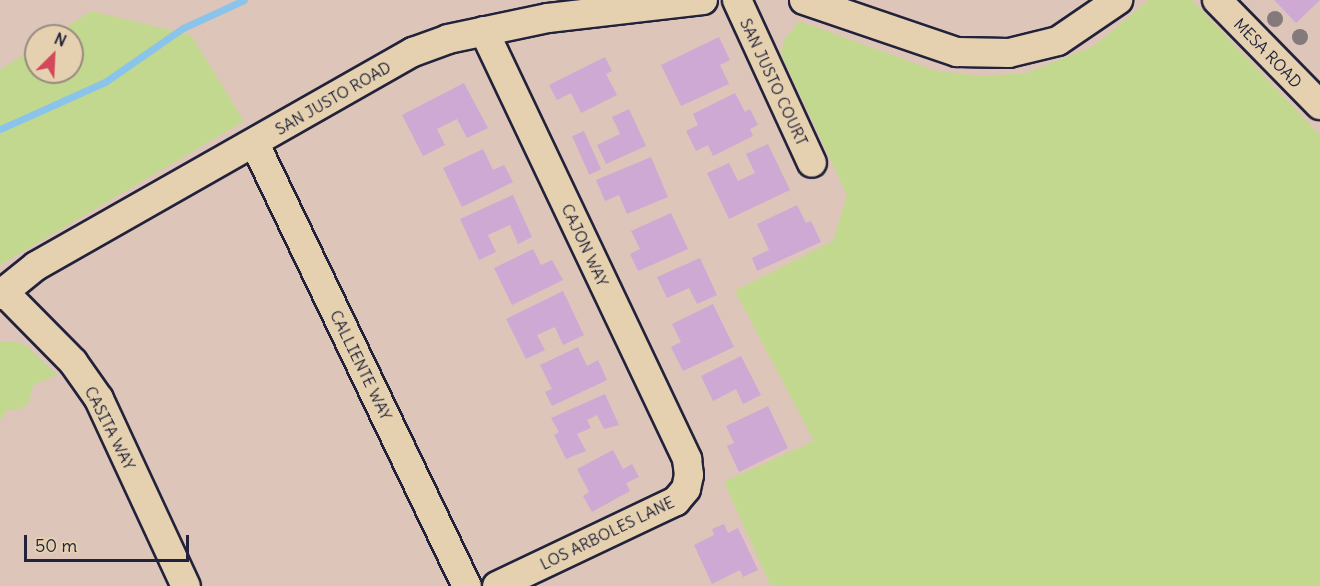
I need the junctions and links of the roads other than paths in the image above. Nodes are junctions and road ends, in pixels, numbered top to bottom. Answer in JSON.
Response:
{"nodes":[{"id":1,"x":703,"y":0,"type":"edge"},
{"id":2,"x":737,"y":0,"type":"edge"},
{"id":3,"x":804,"y":0,"type":"edge"},
{"id":4,"x":1118,"y":0,"type":"edge"},
{"id":5,"x":1217,"y":0,"type":"edge"},
{"id":6,"x":484,"y":31,"type":"junction"},
{"id":7,"x":1320,"y":105,"type":"edge"},
{"id":8,"x":255,"y":144,"type":"junction"},
{"id":9,"x":812,"y":163,"type":"dead end"},
{"id":10,"x":1,"y":293,"type":"edge"},
{"id":11,"x":687,"y":459,"type":"joint"},
{"id":12,"x":186,"y":586,"type":"edge"},
{"id":13,"x":467,"y":586,"type":"edge"},
{"id":14,"x":497,"y":586,"type":"edge"}],
"edges":[{"from":1,"to":6,"type":"street","name":"SAN JUSTO ROAD"},
{"from":2,"to":9,"type":"street","name":"SAN JUSTO COURT"},
{"from":3,"to":4,"type":"street"},
{"from":5,"to":7,"type":"street","name":"MESA ROAD"},
{"from":6,"to":8,"type":"street","name":"SAN JUSTO ROAD"},
{"from":6,"to":11,"type":"street","name":"CAJON WAY"},
{"from":8,"to":10,"type":"street","name":"SAN JUSTO ROAD"},
{"from":8,"to":13,"type":"street","name":"CALLIENTE WAY"},
{"from":10,"to":12,"type":"street","name":"CASITA WAY"},
{"from":11,"to":14,"type":"street","name":"LOS ARBOLES LANE"}]}
